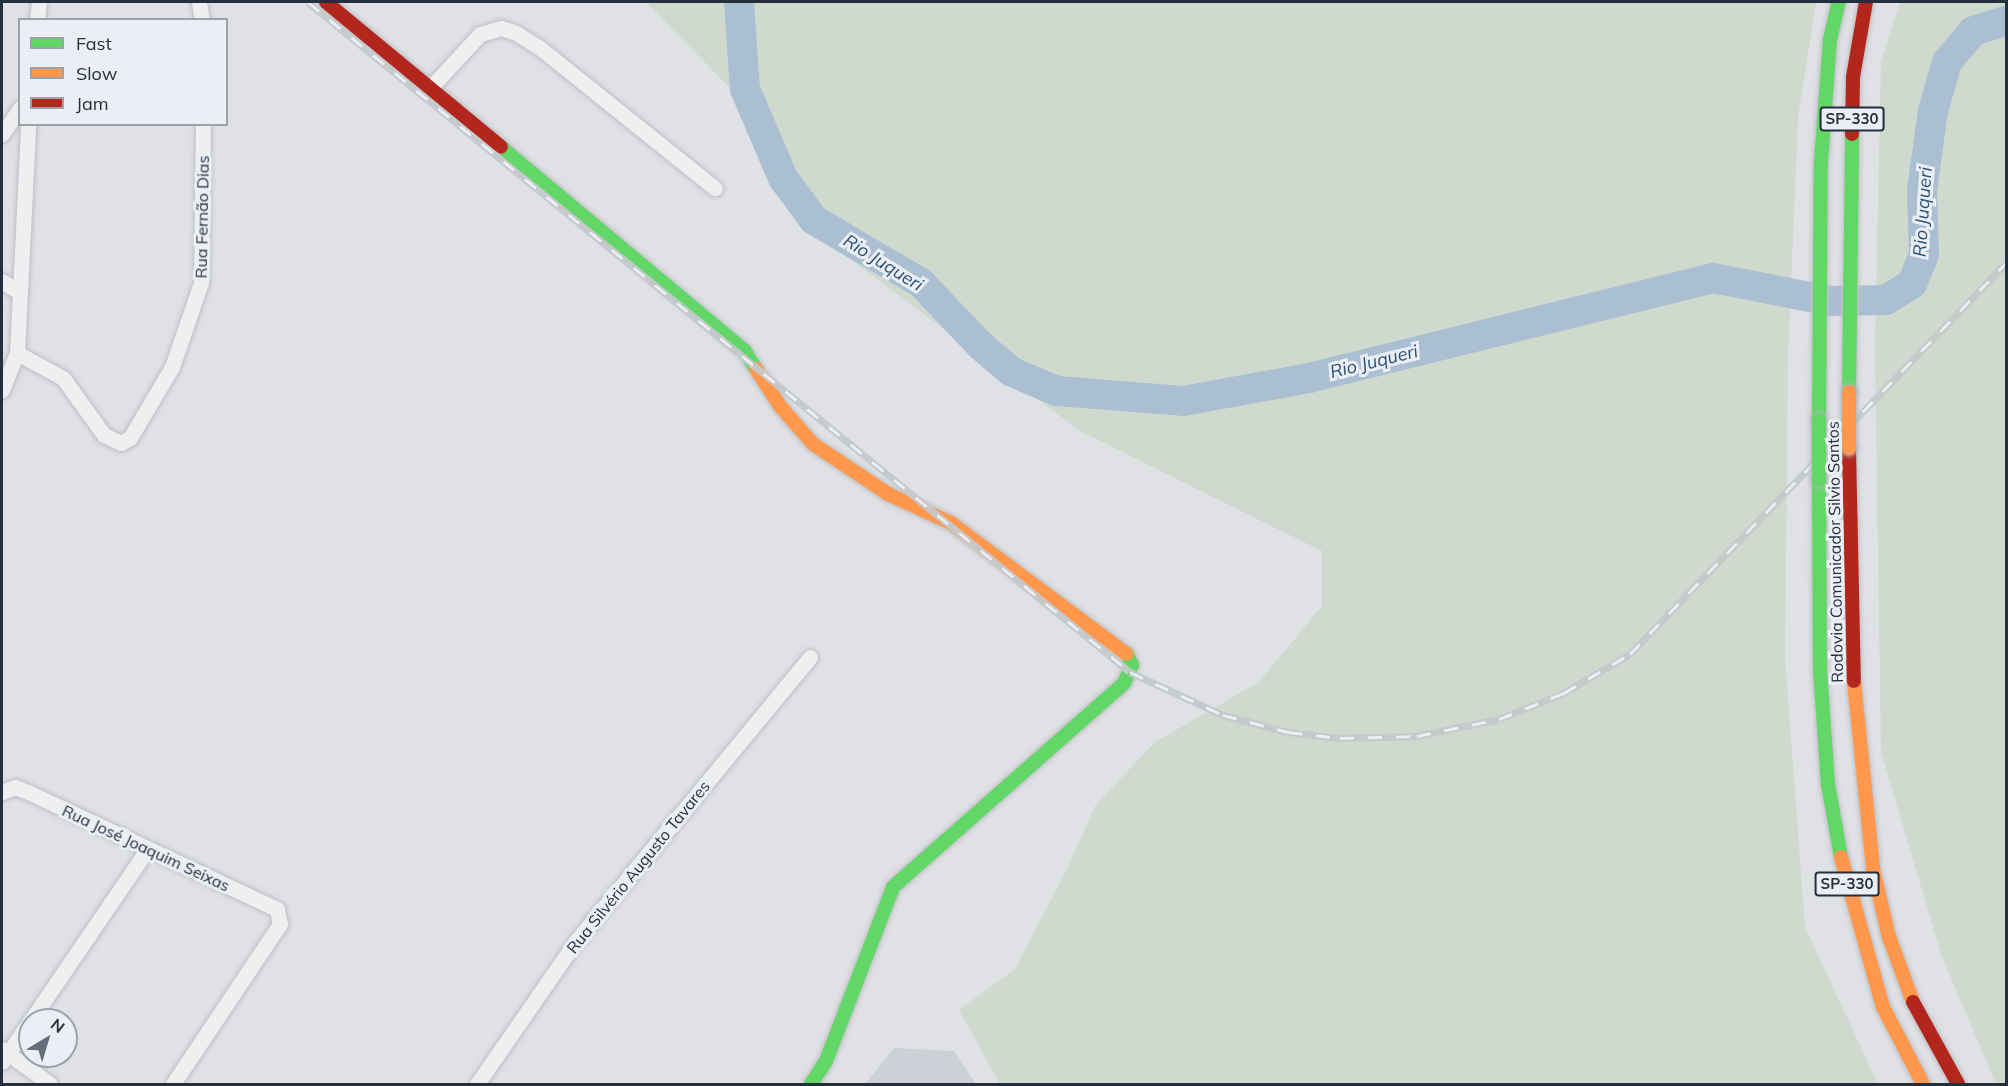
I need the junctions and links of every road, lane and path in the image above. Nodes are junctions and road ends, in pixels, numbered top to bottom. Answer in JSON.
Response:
{"nodes":[{"id":1,"x":39,"y":2,"type":"edge"},
{"id":2,"x":199,"y":2,"type":"edge"},
{"id":3,"x":327,"y":2,"type":"edge"},
{"id":4,"x":1839,"y":2,"type":"edge"},
{"id":5,"x":1866,"y":2,"type":"edge"},
{"id":6,"x":37,"y":18,"type":"edge"},
{"id":7,"x":202,"y":18,"type":"edge"},
{"id":8,"x":431,"y":87,"type":"junction"},
{"id":9,"x":18,"y":111,"type":"edge"},
{"id":10,"x":28,"y":126,"type":"edge"},
{"id":11,"x":203,"y":126,"type":"edge"},
{"id":12,"x":2,"y":134,"type":"edge"},
{"id":13,"x":715,"y":188,"type":"dead end"},
{"id":14,"x":2,"y":281,"type":"edge"},
{"id":15,"x":19,"y":292,"type":"junction"},
{"id":16,"x":17,"y":354,"type":"junction"},
{"id":17,"x":2,"y":390,"type":"edge"},
{"id":18,"x":810,"y":657,"type":"dead end"},
{"id":19,"x":8,"y":790,"type":"edge"},
{"id":20,"x":147,"y":850,"type":"junction"},
{"id":21,"x":38,"y":1008,"type":"edge"},
{"id":22,"x":18,"y":1036,"type":"edge"},
{"id":23,"x":4,"y":1055,"type":"edge"},
{"id":24,"x":50,"y":1084,"type":"edge"},
{"id":25,"x":172,"y":1084,"type":"edge"},
{"id":26,"x":477,"y":1084,"type":"edge"},
{"id":27,"x":812,"y":1084,"type":"edge"},
{"id":28,"x":1923,"y":1084,"type":"edge"},
{"id":29,"x":1958,"y":1084,"type":"edge"}],
"edges":[{"from":1,"to":6,"type":"street"},
{"from":2,"to":7,"type":"street"},
{"from":3,"to":8,"type":"main road"},
{"from":4,"to":28,"type":"main road","name":"Rodovia Comunicador Silvio Santos","number":"SP-330","bridge":true},
{"from":5,"to":29,"type":"main road","name":"Rodovia Comunicador Silvio Santos","number":"SP-330","bridge":true},
{"from":8,"to":13,"type":"street"},
{"from":8,"to":27,"type":"main road"},
{"from":9,"to":12,"type":"street"},
{"from":10,"to":15,"type":"street"},
{"from":11,"to":16,"type":"street","name":"Rua Fernão Dias"},
{"from":14,"to":15,"type":"street"},
{"from":15,"to":16,"type":"street"},
{"from":16,"to":17,"type":"street"},
{"from":18,"to":26,"type":"street","name":"Rua Silvério Augusto Tavares"},
{"from":19,"to":20,"type":"street","name":"Rua José Joaquim Seixas"},
{"from":20,"to":21,"type":"street"},
{"from":20,"to":25,"type":"street","name":"Rua José Joaquim Seixas"},
{"from":22,"to":23,"type":"street"},
{"from":23,"to":24,"type":"street"}]}
